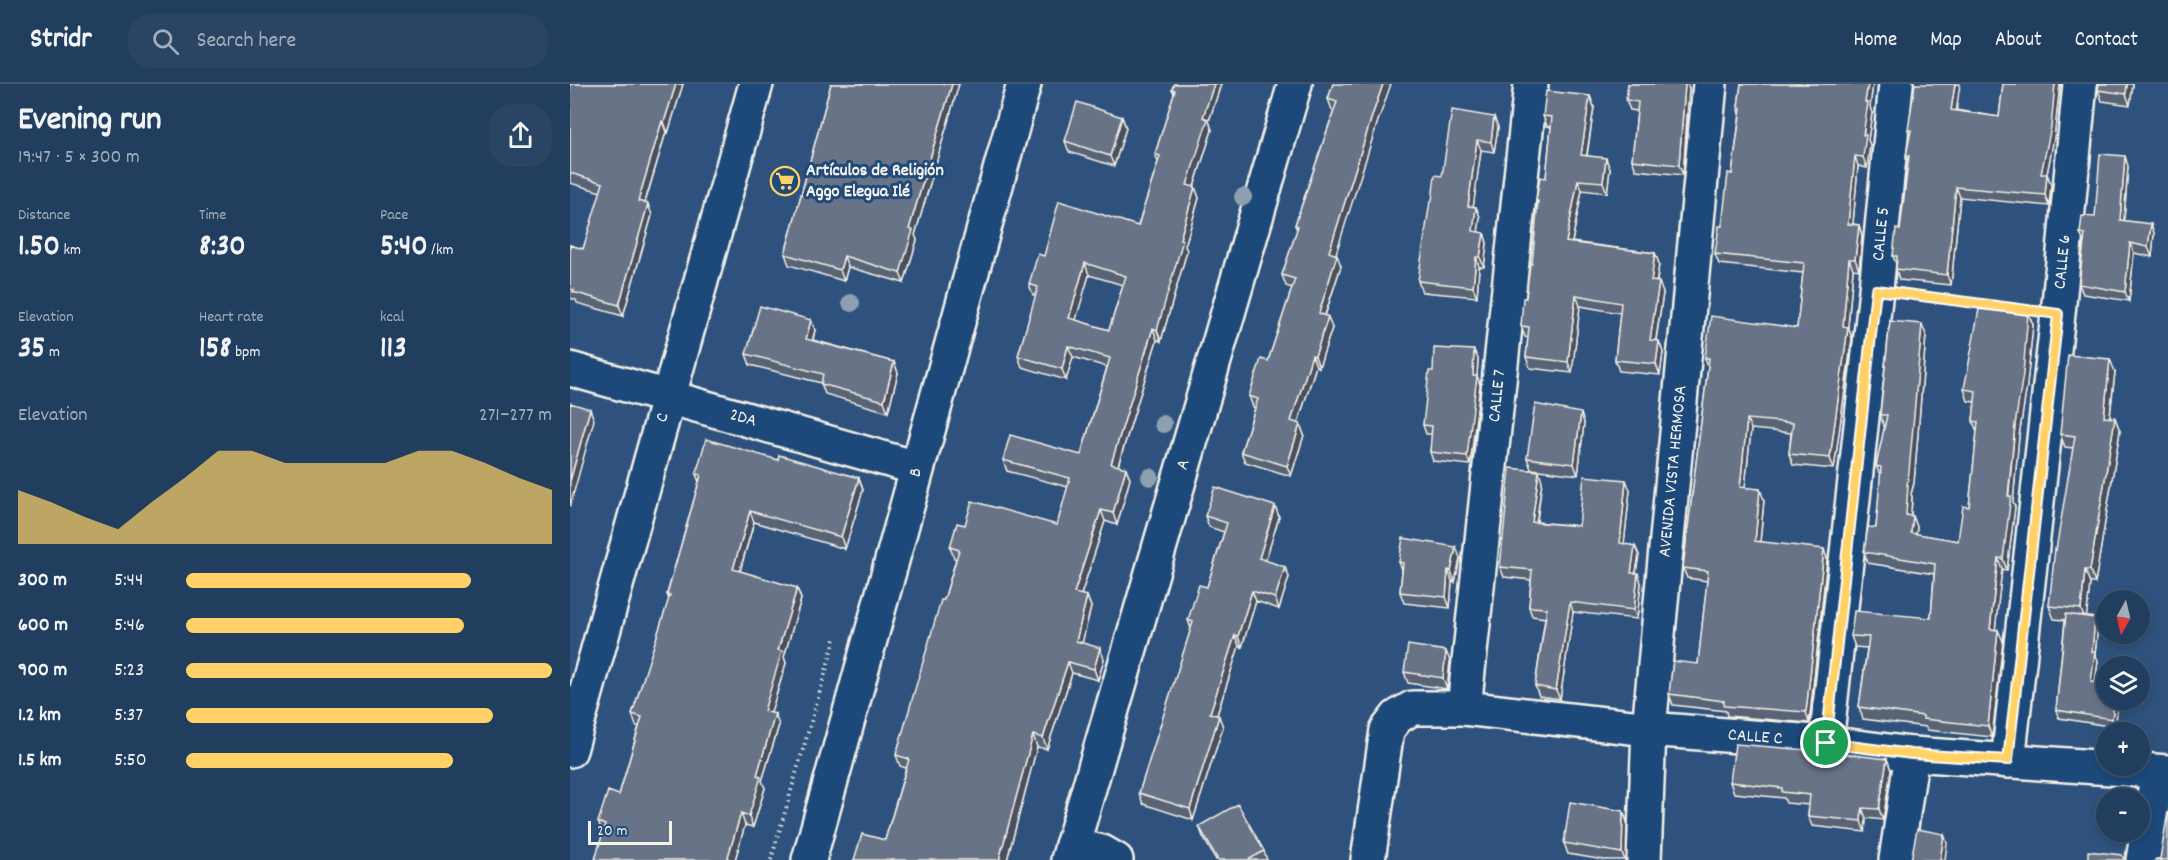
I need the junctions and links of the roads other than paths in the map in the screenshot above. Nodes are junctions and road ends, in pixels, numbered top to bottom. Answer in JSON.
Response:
{"nodes":[{"id":1,"x":756,"y":84,"type":"edge"},
{"id":2,"x":1024,"y":84,"type":"edge"},
{"id":3,"x":1295,"y":84,"type":"edge"},
{"id":4,"x":1531,"y":84,"type":"edge"},
{"id":5,"x":1710,"y":84,"type":"edge"},
{"id":6,"x":1896,"y":84,"type":"edge"},
{"id":7,"x":2080,"y":84,"type":"edge"},
{"id":8,"x":570,"y":369,"type":"edge"},
{"id":9,"x":668,"y":397,"type":"junction"},
{"id":10,"x":917,"y":468,"type":"junction"},
{"id":11,"x":1464,"y":708,"type":"junction"},
{"id":12,"x":1649,"y":729,"type":"junction"},
{"id":13,"x":1826,"y":743,"type":"junction"},
{"id":14,"x":570,"y":750,"type":"edge"},
{"id":15,"x":1912,"y":754,"type":"junction"},
{"id":16,"x":2008,"y":760,"type":"junction"},
{"id":17,"x":2163,"y":772,"type":"edge"},
{"id":18,"x":1070,"y":853,"type":"edge"},
{"id":19,"x":809,"y":860,"type":"edge"},
{"id":20,"x":1116,"y":860,"type":"edge"},
{"id":21,"x":1368,"y":860,"type":"edge"},
{"id":22,"x":1644,"y":860,"type":"edge"},
{"id":23,"x":1896,"y":860,"type":"edge"},
{"id":24,"x":2144,"y":860,"type":"edge"}],
"edges":[{"from":1,"to":9,"type":"street","name":"C"},
{"from":2,"to":10,"type":"street","name":"B"},
{"from":3,"to":18,"type":"street","name":"A"},
{"from":4,"to":11,"type":"street","name":"CALLE 7"},
{"from":5,"to":12,"type":"street","name":"AVENIDA VISTA HERMOSA"},
{"from":6,"to":13,"type":"street","name":"CALLE 5"},
{"from":7,"to":16,"type":"street","name":"CALLE 6"},
{"from":8,"to":9,"type":"street","name":"2DA"},
{"from":9,"to":10,"type":"street","name":"2DA"},
{"from":9,"to":14,"type":"street","name":"C"},
{"from":10,"to":19,"type":"street","name":"B"},
{"from":11,"to":12,"type":"street","name":"CALLE C"},
{"from":11,"to":21,"type":"street","name":"CALLE C"},
{"from":12,"to":13,"type":"street","name":"CALLE C"},
{"from":12,"to":22,"type":"street","name":"AVENIDA VISTA HERMOSA"},
{"from":13,"to":15,"type":"street","name":"CALLE C"},
{"from":15,"to":16,"type":"street","name":"CALLE C"},
{"from":15,"to":23,"type":"street"},
{"from":16,"to":17,"type":"street","name":"CALLE C"},
{"from":17,"to":24,"type":"street"},
{"from":18,"to":20,"type":"street","name":"A"}]}
